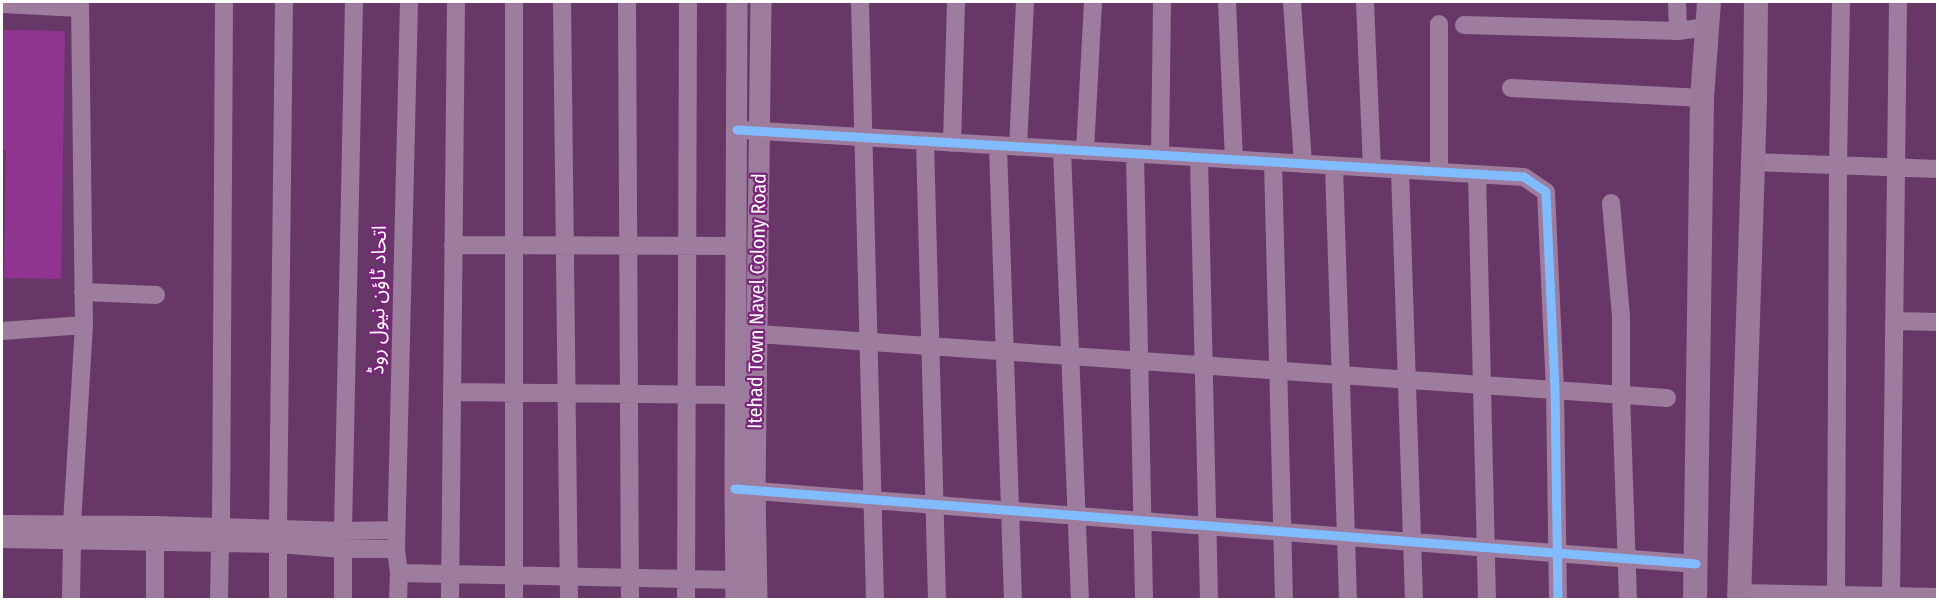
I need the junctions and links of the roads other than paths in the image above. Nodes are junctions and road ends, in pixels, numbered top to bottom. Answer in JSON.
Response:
{"nodes":[{"id":1,"x":224,"y":2,"type":"edge"},
{"id":2,"x":284,"y":2,"type":"edge"},
{"id":3,"x":354,"y":2,"type":"edge"},
{"id":4,"x":409,"y":2,"type":"edge"},
{"id":5,"x":456,"y":2,"type":"edge"},
{"id":6,"x":514,"y":2,"type":"edge"},
{"id":7,"x":562,"y":2,"type":"edge"},
{"id":8,"x":627,"y":2,"type":"edge"},
{"id":9,"x":688,"y":2,"type":"edge"},
{"id":10,"x":737,"y":2,"type":"edge"},
{"id":11,"x":762,"y":2,"type":"edge"},
{"id":12,"x":860,"y":2,"type":"edge"},
{"id":13,"x":956,"y":2,"type":"edge"},
{"id":14,"x":1025,"y":2,"type":"edge"},
{"id":15,"x":1093,"y":2,"type":"edge"},
{"id":16,"x":1162,"y":2,"type":"edge"},
{"id":17,"x":1227,"y":2,"type":"edge"},
{"id":18,"x":1292,"y":2,"type":"edge"},
{"id":19,"x":1365,"y":2,"type":"edge"},
{"id":20,"x":1677,"y":2,"type":"edge"},
{"id":21,"x":1709,"y":2,"type":"edge"},
{"id":22,"x":1756,"y":2,"type":"edge"},
{"id":23,"x":1841,"y":2,"type":"edge"},
{"id":24,"x":1898,"y":2,"type":"edge"},
{"id":25,"x":2,"y":4,"type":"edge"},
{"id":26,"x":80,"y":5,"type":"edge"},
{"id":27,"x":1438,"y":24,"type":"dead end"},
{"id":28,"x":1464,"y":25,"type":"dead end"},
{"id":29,"x":1707,"y":27,"type":"junction"},
{"id":30,"x":1678,"y":31,"type":"junction"},
{"id":31,"x":1511,"y":88,"type":"dead end"},
{"id":32,"x":1702,"y":98,"type":"junction"},
{"id":33,"x":737,"y":130,"type":"junction"},
{"id":34,"x":760,"y":131,"type":"junction"},
{"id":35,"x":864,"y":138,"type":"junction"},
{"id":36,"x":925,"y":141,"type":"junction"},
{"id":37,"x":952,"y":143,"type":"junction"},
{"id":38,"x":998,"y":146,"type":"junction"},
{"id":39,"x":1018,"y":147,"type":"junction"},
{"id":40,"x":1062,"y":150,"type":"junction"},
{"id":41,"x":1085,"y":151,"type":"junction"},
{"id":42,"x":1135,"y":154,"type":"junction"},
{"id":43,"x":1160,"y":155,"type":"junction"},
{"id":44,"x":1199,"y":158,"type":"junction"},
{"id":45,"x":1234,"y":160,"type":"junction"},
{"id":46,"x":1273,"y":162,"type":"junction"},
{"id":47,"x":1754,"y":162,"type":"junction"},
{"id":48,"x":1303,"y":164,"type":"junction"},
{"id":49,"x":1334,"y":166,"type":"junction"},
{"id":50,"x":1838,"y":166,"type":"junction"},
{"id":51,"x":1372,"y":168,"type":"junction"},
{"id":52,"x":1896,"y":168,"type":"junction"},
{"id":53,"x":1938,"y":169,"type":"edge"},
{"id":54,"x":1400,"y":170,"type":"junction"},
{"id":55,"x":1439,"y":172,"type":"junction"},
{"id":56,"x":1477,"y":174,"type":"junction"},
{"id":57,"x":1611,"y":203,"type":"dead end"},
{"id":58,"x":453,"y":245,"type":"junction"},
{"id":59,"x":514,"y":245,"type":"junction"},
{"id":60,"x":565,"y":245,"type":"junction"},
{"id":61,"x":628,"y":245,"type":"junction"},
{"id":62,"x":688,"y":245,"type":"junction"},
{"id":63,"x":737,"y":246,"type":"junction"},
{"id":64,"x":83,"y":292,"type":"junction"},
{"id":65,"x":156,"y":295,"type":"dead end"},
{"id":66,"x":1894,"y":321,"type":"junction"},
{"id":67,"x":1938,"y":322,"type":"edge"},
{"id":68,"x":84,"y":326,"type":"junction"},
{"id":69,"x":2,"y":331,"type":"edge"},
{"id":70,"x":736,"y":332,"type":"junction"},
{"id":71,"x":758,"y":334,"type":"junction"},
{"id":72,"x":869,"y":342,"type":"junction"},
{"id":73,"x":930,"y":346,"type":"junction"},
{"id":74,"x":1005,"y":351,"type":"junction"},
{"id":75,"x":1070,"y":356,"type":"junction"},
{"id":76,"x":1139,"y":361,"type":"junction"},
{"id":77,"x":1204,"y":365,"type":"junction"},
{"id":78,"x":1278,"y":370,"type":"junction"},
{"id":79,"x":1341,"y":375,"type":"junction"},
{"id":80,"x":1407,"y":379,"type":"junction"},
{"id":81,"x":1482,"y":385,"type":"junction"},
{"id":82,"x":1555,"y":390,"type":"junction"},
{"id":83,"x":452,"y":392,"type":"junction"},
{"id":84,"x":514,"y":393,"type":"junction"},
{"id":85,"x":567,"y":393,"type":"junction"},
{"id":86,"x":629,"y":393,"type":"junction"},
{"id":87,"x":687,"y":394,"type":"junction"},
{"id":88,"x":736,"y":394,"type":"junction"},
{"id":89,"x":1621,"y":394,"type":"junction"},
{"id":90,"x":1667,"y":398,"type":"dead end"},
{"id":91,"x":745,"y":490,"type":"junction"},
{"id":92,"x":873,"y":500,"type":"junction"},
{"id":93,"x":934,"y":505,"type":"junction"},
{"id":94,"x":1010,"y":510,"type":"junction"},
{"id":95,"x":1076,"y":516,"type":"junction"},
{"id":96,"x":1142,"y":521,"type":"junction"},
{"id":97,"x":2,"y":524,"type":"edge"},
{"id":98,"x":1207,"y":526,"type":"junction"},
{"id":99,"x":72,"y":532,"type":"junction"},
{"id":100,"x":1282,"y":532,"type":"junction"},
{"id":101,"x":221,"y":536,"type":"junction"},
{"id":102,"x":278,"y":536,"type":"junction"},
{"id":103,"x":1346,"y":537,"type":"junction"},
{"id":104,"x":2,"y":539,"type":"edge"},
{"id":105,"x":343,"y":540,"type":"junction"},
{"id":106,"x":396,"y":540,"type":"junction"},
{"id":107,"x":155,"y":542,"type":"junction"},
{"id":108,"x":1412,"y":542,"type":"junction"},
{"id":109,"x":1485,"y":547,"type":"junction"},
{"id":110,"x":1558,"y":553,"type":"junction"},
{"id":111,"x":1626,"y":558,"type":"junction"},
{"id":112,"x":1696,"y":564,"type":"junction"},
{"id":113,"x":399,"y":573,"type":"junction"},
{"id":114,"x":450,"y":574,"type":"junction"},
{"id":115,"x":514,"y":576,"type":"junction"},
{"id":116,"x":569,"y":577,"type":"junction"},
{"id":117,"x":631,"y":578,"type":"junction"},
{"id":118,"x":686,"y":580,"type":"junction"},
{"id":119,"x":736,"y":590,"type":"edge"},
{"id":120,"x":1836,"y":595,"type":"junction"},
{"id":121,"x":1739,"y":596,"type":"edge"},
{"id":122,"x":1891,"y":596,"type":"junction"},
{"id":123,"x":1938,"y":597,"type":"edge"},
{"id":124,"x":71,"y":600,"type":"edge"},
{"id":125,"x":155,"y":600,"type":"edge"},
{"id":126,"x":219,"y":600,"type":"edge"},
{"id":127,"x":278,"y":600,"type":"edge"},
{"id":128,"x":343,"y":600,"type":"edge"},
{"id":129,"x":398,"y":600,"type":"edge"},
{"id":130,"x":450,"y":600,"type":"edge"},
{"id":131,"x":514,"y":600,"type":"edge"},
{"id":132,"x":569,"y":600,"type":"edge"},
{"id":133,"x":630,"y":600,"type":"edge"},
{"id":134,"x":686,"y":600,"type":"edge"},
{"id":135,"x":757,"y":600,"type":"edge"},
{"id":136,"x":875,"y":600,"type":"edge"},
{"id":137,"x":937,"y":600,"type":"edge"},
{"id":138,"x":1013,"y":600,"type":"edge"},
{"id":139,"x":1080,"y":600,"type":"edge"},
{"id":140,"x":1143,"y":600,"type":"edge"},
{"id":141,"x":1209,"y":600,"type":"edge"},
{"id":142,"x":1284,"y":600,"type":"edge"},
{"id":143,"x":1348,"y":600,"type":"edge"},
{"id":144,"x":1414,"y":600,"type":"edge"},
{"id":145,"x":1486,"y":600,"type":"edge"},
{"id":146,"x":1558,"y":600,"type":"edge"},
{"id":147,"x":1628,"y":600,"type":"edge"},
{"id":148,"x":1695,"y":600,"type":"edge"}],
"edges":[{"from":1,"to":101,"type":"street"},
{"from":2,"to":102,"type":"street"},
{"from":3,"to":105,"type":"street"},
{"from":4,"to":106,"type":"street","name":"اتحاد ٹاؤن نیول روڈ"},
{"from":5,"to":58,"type":"street"},
{"from":6,"to":59,"type":"street"},
{"from":7,"to":60,"type":"street"},
{"from":8,"to":61,"type":"street"},
{"from":9,"to":62,"type":"street"},
{"from":10,"to":33,"type":"street","name":"Itehad Town Navel Colony Road"},
{"from":11,"to":34,"type":"street","name":"Itehad Town Navel Colony Road"},
{"from":12,"to":35,"type":"street"},
{"from":13,"to":37,"type":"street"},
{"from":14,"to":39,"type":"street"},
{"from":15,"to":41,"type":"street"},
{"from":16,"to":43,"type":"street"},
{"from":17,"to":45,"type":"street"},
{"from":18,"to":48,"type":"street"},
{"from":19,"to":51,"type":"street"},
{"from":20,"to":30,"type":"street"},
{"from":21,"to":29,"type":"main road"},
{"from":22,"to":47,"type":"main road"},
{"from":23,"to":50,"type":"street"},
{"from":24,"to":52,"type":"street"},
{"from":25,"to":26,"type":"street"},
{"from":26,"to":64,"type":"street"},
{"from":27,"to":55,"type":"street"},
{"from":28,"to":30,"type":"street"},
{"from":29,"to":30,"type":"street"},
{"from":29,"to":32,"type":"main road"},
{"from":31,"to":32,"type":"street"},
{"from":32,"to":112,"type":"main road"},
{"from":33,"to":34,"type":"street"},
{"from":33,"to":63,"type":"street","name":"Itehad Town Navel Colony Road"},
{"from":34,"to":35,"type":"street"},
{"from":34,"to":71,"type":"street","name":"Itehad Town Navel Colony Road"},
{"from":35,"to":36,"type":"street"},
{"from":35,"to":72,"type":"street"},
{"from":36,"to":37,"type":"street"},
{"from":36,"to":73,"type":"street"},
{"from":37,"to":38,"type":"street"},
{"from":38,"to":39,"type":"street"},
{"from":38,"to":74,"type":"street"},
{"from":39,"to":40,"type":"street"},
{"from":40,"to":41,"type":"street"},
{"from":40,"to":75,"type":"street"},
{"from":41,"to":42,"type":"street"},
{"from":42,"to":43,"type":"street"},
{"from":42,"to":76,"type":"street"},
{"from":43,"to":44,"type":"street"},
{"from":44,"to":45,"type":"street"},
{"from":44,"to":77,"type":"street"},
{"from":45,"to":46,"type":"street"},
{"from":46,"to":48,"type":"street"},
{"from":46,"to":78,"type":"street"},
{"from":47,"to":50,"type":"street"},
{"from":47,"to":121,"type":"main road"},
{"from":48,"to":49,"type":"street"},
{"from":49,"to":51,"type":"street"},
{"from":49,"to":79,"type":"street"},
{"from":50,"to":52,"type":"street"},
{"from":50,"to":120,"type":"street"},
{"from":51,"to":54,"type":"street"},
{"from":52,"to":53,"type":"street"},
{"from":52,"to":66,"type":"street"},
{"from":54,"to":55,"type":"street"},
{"from":54,"to":80,"type":"street"},
{"from":55,"to":56,"type":"street"},
{"from":56,"to":81,"type":"street"},
{"from":56,"to":82,"type":"street"},
{"from":57,"to":89,"type":"street"},
{"from":58,"to":59,"type":"street"},
{"from":58,"to":83,"type":"street"},
{"from":59,"to":60,"type":"street"},
{"from":59,"to":84,"type":"street"},
{"from":60,"to":61,"type":"street"},
{"from":60,"to":85,"type":"street"},
{"from":61,"to":62,"type":"street"},
{"from":61,"to":86,"type":"street"},
{"from":62,"to":63,"type":"street"},
{"from":62,"to":87,"type":"street"},
{"from":63,"to":70,"type":"street","name":"Itehad Town Navel Colony Road"},
{"from":64,"to":65,"type":"street"},
{"from":64,"to":68,"type":"street"},
{"from":66,"to":67,"type":"street"},
{"from":66,"to":122,"type":"street"},
{"from":68,"to":69,"type":"street"},
{"from":68,"to":99,"type":"street"},
{"from":70,"to":71,"type":"street"},
{"from":70,"to":88,"type":"street","name":"Itehad Town Navel Colony Road"},
{"from":71,"to":72,"type":"street"},
{"from":71,"to":91,"type":"street","name":"Itehad Town Navel Colony Road"},
{"from":72,"to":73,"type":"street"},
{"from":72,"to":92,"type":"street"},
{"from":73,"to":74,"type":"street"},
{"from":73,"to":93,"type":"street"},
{"from":74,"to":75,"type":"street"},
{"from":74,"to":94,"type":"street"},
{"from":75,"to":76,"type":"street"},
{"from":75,"to":95,"type":"street"},
{"from":76,"to":77,"type":"street"},
{"from":76,"to":96,"type":"street"},
{"from":77,"to":78,"type":"street"},
{"from":77,"to":98,"type":"street"},
{"from":78,"to":79,"type":"street"},
{"from":78,"to":100,"type":"street"},
{"from":79,"to":80,"type":"street"},
{"from":79,"to":103,"type":"street"},
{"from":80,"to":81,"type":"street"},
{"from":80,"to":108,"type":"street"},
{"from":81,"to":82,"type":"street"},
{"from":81,"to":109,"type":"street"},
{"from":82,"to":89,"type":"street"},
{"from":82,"to":110,"type":"street"},
{"from":83,"to":84,"type":"street"},
{"from":83,"to":114,"type":"street"},
{"from":84,"to":85,"type":"street"},
{"from":84,"to":115,"type":"street"},
{"from":85,"to":86,"type":"street"},
{"from":85,"to":116,"type":"street"},
{"from":86,"to":87,"type":"street"},
{"from":86,"to":117,"type":"street"},
{"from":87,"to":88,"type":"street"},
{"from":87,"to":118,"type":"street"},
{"from":88,"to":91,"type":"street","name":"Itehad Town Navel Colony Road"},
{"from":89,"to":90,"type":"street"},
{"from":89,"to":111,"type":"street"},
{"from":91,"to":92,"type":"street"},
{"from":91,"to":119,"type":"street","name":"Itehad Town Navel Colony Road"},
{"from":91,"to":135,"type":"street","name":"Itehad Town Navel Colony Road"},
{"from":92,"to":93,"type":"street"},
{"from":92,"to":136,"type":"street"},
{"from":93,"to":94,"type":"street"},
{"from":93,"to":137,"type":"street"},
{"from":94,"to":95,"type":"street"},
{"from":94,"to":138,"type":"street"},
{"from":95,"to":96,"type":"street"},
{"from":95,"to":139,"type":"street"},
{"from":96,"to":98,"type":"street"},
{"from":96,"to":140,"type":"street"},
{"from":97,"to":99,"type":"street"},
{"from":98,"to":100,"type":"street"},
{"from":98,"to":141,"type":"street"},
{"from":99,"to":101,"type":"street"},
{"from":99,"to":104,"type":"street"},
{"from":99,"to":107,"type":"street"},
{"from":99,"to":124,"type":"street"},
{"from":100,"to":103,"type":"street"},
{"from":100,"to":142,"type":"street"},
{"from":101,"to":102,"type":"street"},
{"from":101,"to":107,"type":"street"},
{"from":101,"to":126,"type":"street"},
{"from":102,"to":105,"type":"street"},
{"from":102,"to":127,"type":"street"},
{"from":103,"to":108,"type":"street"},
{"from":103,"to":143,"type":"street"},
{"from":105,"to":106,"type":"street"},
{"from":105,"to":128,"type":"street"},
{"from":106,"to":113,"type":"street","name":"اتحاد ٹاؤن نیول روڈ"},
{"from":107,"to":125,"type":"street"},
{"from":108,"to":109,"type":"street"},
{"from":108,"to":144,"type":"street"},
{"from":109,"to":110,"type":"street"},
{"from":109,"to":145,"type":"street"},
{"from":110,"to":111,"type":"street"},
{"from":110,"to":146,"type":"street"},
{"from":111,"to":112,"type":"street"},
{"from":111,"to":147,"type":"street"},
{"from":112,"to":148,"type":"main road"},
{"from":113,"to":114,"type":"street"},
{"from":113,"to":129,"type":"street","name":"اتحاد ٹاؤن نیول روڈ"},
{"from":114,"to":115,"type":"street"},
{"from":114,"to":130,"type":"street"},
{"from":115,"to":116,"type":"street"},
{"from":115,"to":131,"type":"street"},
{"from":116,"to":117,"type":"street"},
{"from":116,"to":132,"type":"street"},
{"from":117,"to":118,"type":"street"},
{"from":117,"to":133,"type":"street"},
{"from":118,"to":119,"type":"street"},
{"from":118,"to":134,"type":"street"},
{"from":120,"to":121,"type":"street"},
{"from":120,"to":122,"type":"street"},
{"from":122,"to":123,"type":"street"}]}
